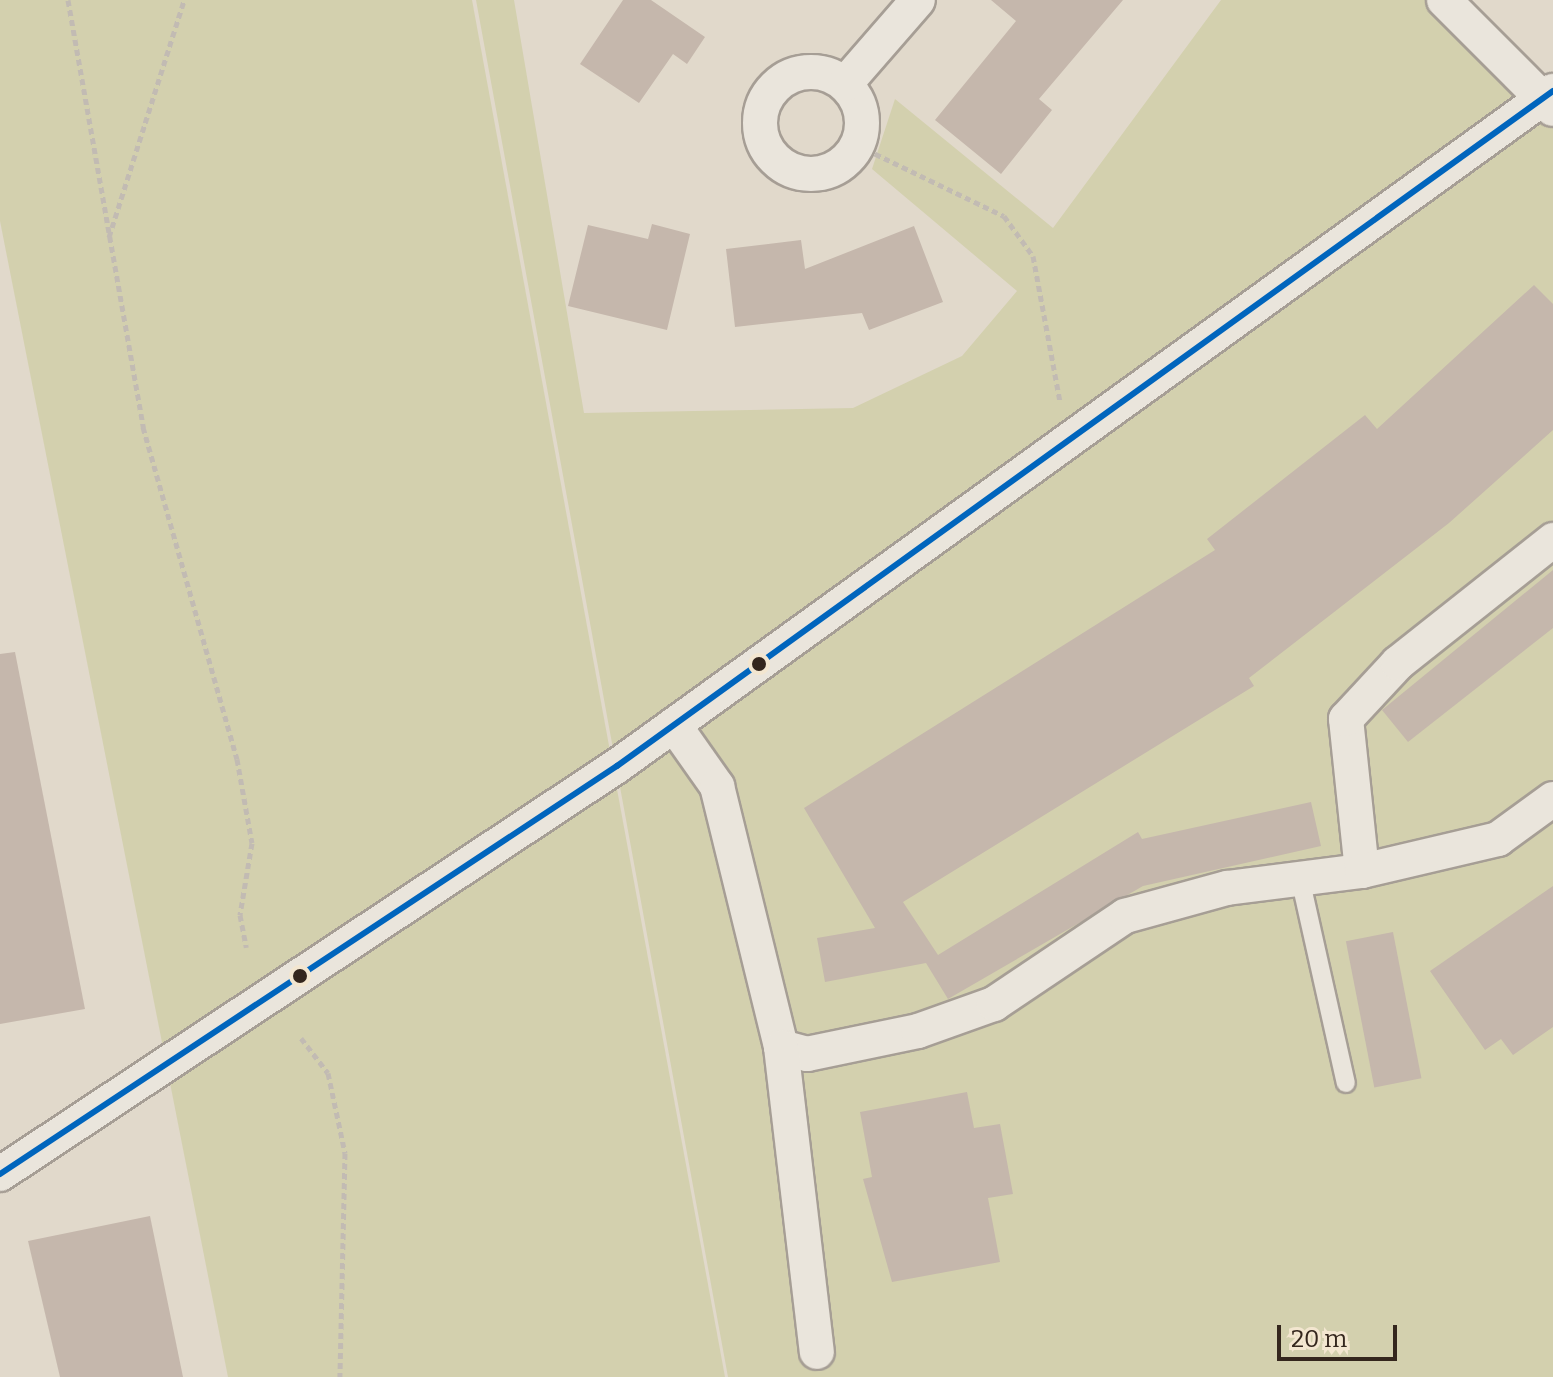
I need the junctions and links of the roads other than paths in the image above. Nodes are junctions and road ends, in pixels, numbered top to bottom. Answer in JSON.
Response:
{"nodes":[{"id":1,"x":918,"y":0,"type":"edge"},
{"id":2,"x":1444,"y":0,"type":"edge"},
{"id":3,"x":845,"y":84,"type":"junction"},
{"id":4,"x":1550,"y":99,"type":"edge"},
{"id":5,"x":1553,"y":540,"type":"edge"},
{"id":6,"x":674,"y":725,"type":"junction"},
{"id":7,"x":1553,"y":799,"type":"edge"},
{"id":8,"x":1362,"y":871,"type":"junction"},
{"id":9,"x":1300,"y":878,"type":"junction"},
{"id":10,"x":781,"y":1047,"type":"junction"},
{"id":11,"x":1346,"y":1083,"type":"dead end"},
{"id":12,"x":0,"y":1174,"type":"edge"},
{"id":13,"x":817,"y":1352,"type":"dead end"}],
"edges":[{"from":1,"to":3,"type":"street"},
{"from":2,"to":4,"type":"street"},
{"from":3,"to":3,"type":"street"},
{"from":4,"to":6,"type":"street"},
{"from":5,"to":8,"type":"street"},
{"from":6,"to":10,"type":"street"},
{"from":6,"to":12,"type":"street"},
{"from":7,"to":8,"type":"street"},
{"from":8,"to":9,"type":"street"},
{"from":9,"to":10,"type":"street"},
{"from":9,"to":11,"type":"lane"},
{"from":10,"to":13,"type":"street"}]}
